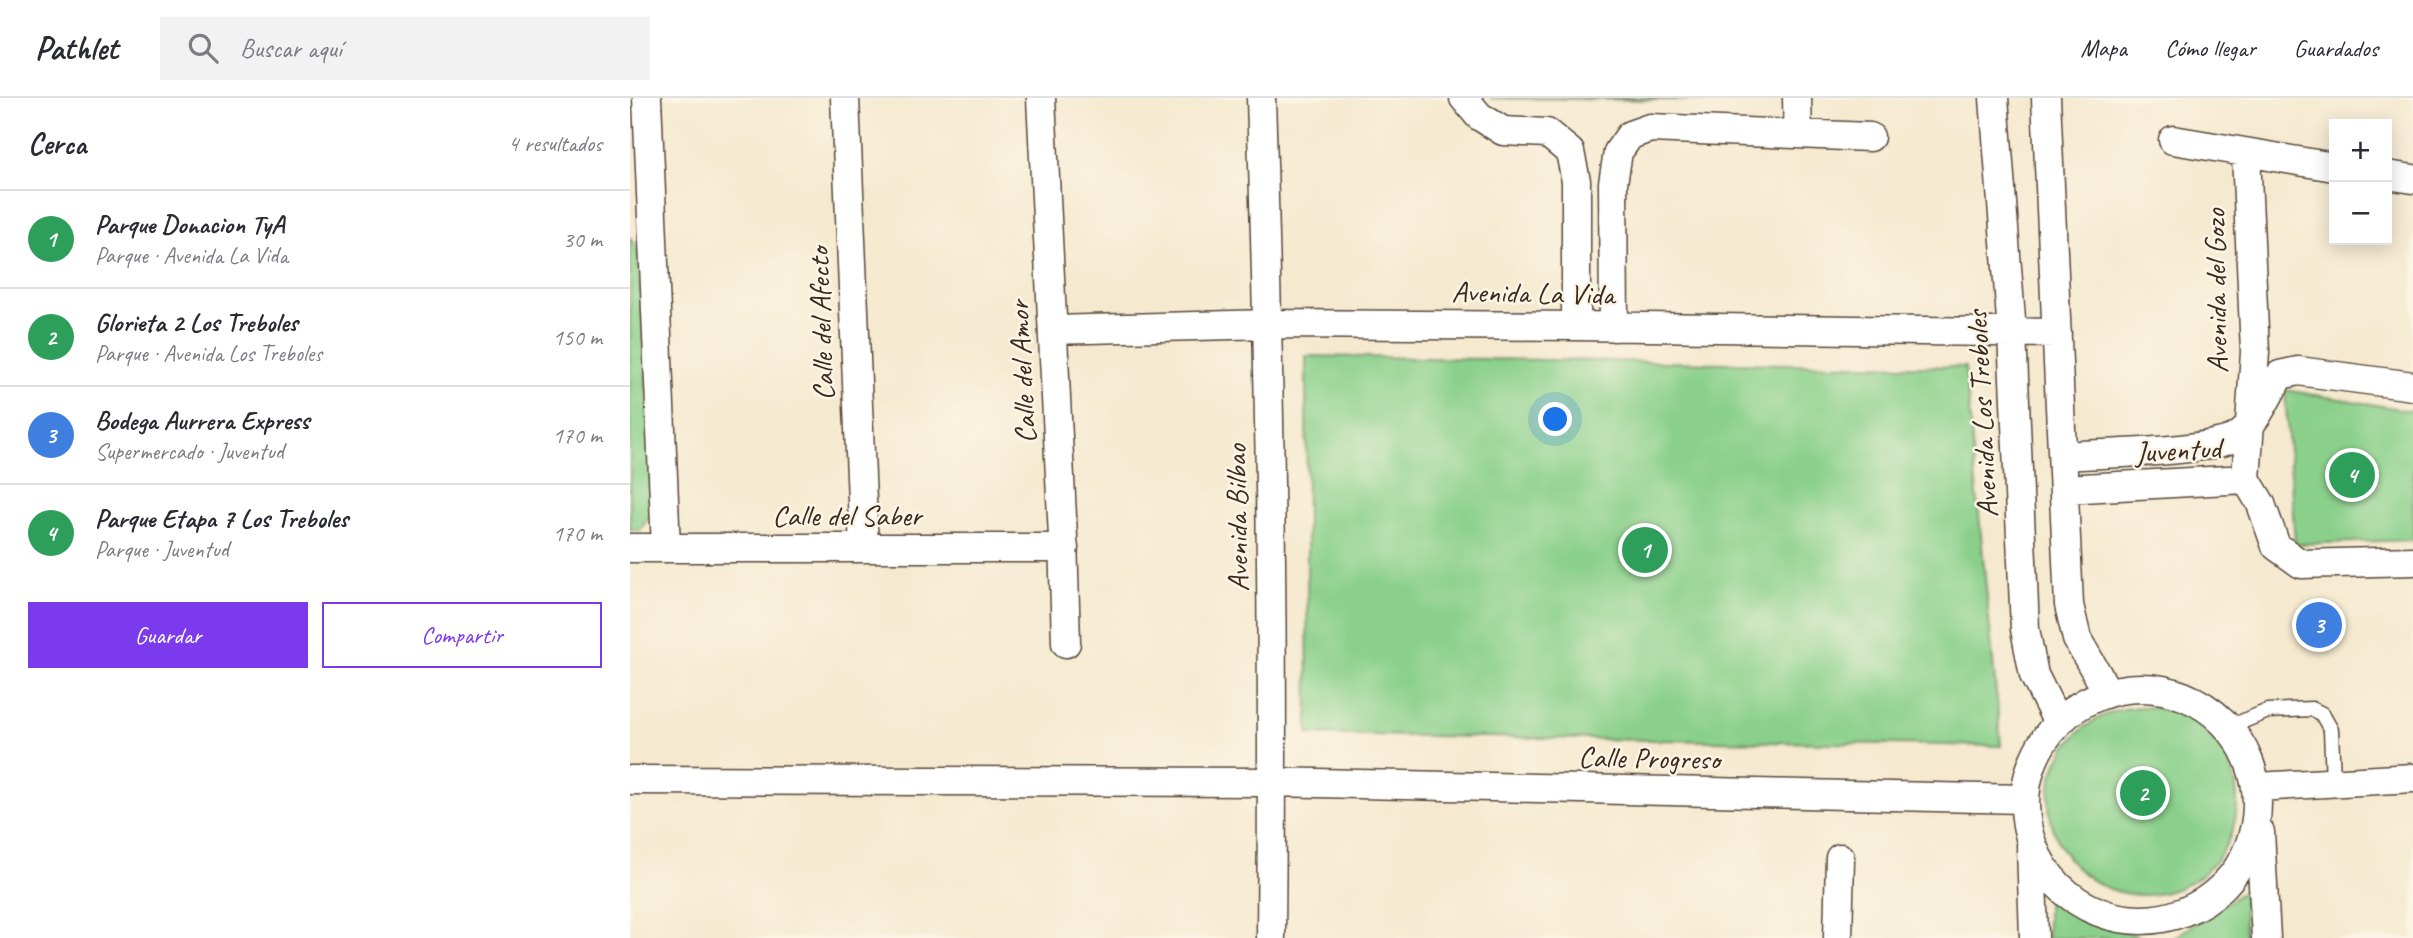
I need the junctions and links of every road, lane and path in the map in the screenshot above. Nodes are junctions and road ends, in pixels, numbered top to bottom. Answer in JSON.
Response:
{"nodes":[{"id":1,"x":647,"y":98,"type":"edge"},
{"id":2,"x":845,"y":98,"type":"edge"},
{"id":3,"x":1041,"y":98,"type":"edge"},
{"id":4,"x":1261,"y":98,"type":"edge"},
{"id":5,"x":1464,"y":98,"type":"edge"},
{"id":6,"x":1797,"y":98,"type":"edge"},
{"id":7,"x":1994,"y":98,"type":"edge"},
{"id":8,"x":2046,"y":98,"type":"edge"},
{"id":9,"x":1798,"y":134,"type":"junction"},
{"id":10,"x":1870,"y":137,"type":"dead end"},
{"id":11,"x":2173,"y":141,"type":"dead end"},
{"id":12,"x":2246,"y":154,"type":"junction"},
{"id":13,"x":2329,"y":166,"type":"edge"},
{"id":14,"x":2392,"y":176,"type":"edge"},
{"id":15,"x":2413,"y":179,"type":"edge"},
{"id":16,"x":641,"y":212,"type":"edge"},
{"id":17,"x":1268,"y":324,"type":"junction"},
{"id":18,"x":1576,"y":326,"type":"junction"},
{"id":19,"x":1614,"y":327,"type":"junction"},
{"id":20,"x":1053,"y":330,"type":"junction"},
{"id":21,"x":2012,"y":333,"type":"junction"},
{"id":22,"x":2057,"y":333,"type":"junction"},
{"id":23,"x":2413,"y":386,"type":"edge"},
{"id":24,"x":2249,"y":426,"type":"junction"},
{"id":25,"x":2063,"y":456,"type":"junction"},
{"id":26,"x":2246,"y":479,"type":"junction"},
{"id":27,"x":2064,"y":489,"type":"junction"},
{"id":28,"x":630,"y":548,"type":"edge"},
{"id":29,"x":666,"y":548,"type":"junction"},
{"id":30,"x":864,"y":548,"type":"junction"},
{"id":31,"x":1064,"y":548,"type":"junction"},
{"id":32,"x":2413,"y":561,"type":"edge"},
{"id":33,"x":1066,"y":643,"type":"dead end"},
{"id":34,"x":2107,"y":691,"type":"junction"},
{"id":35,"x":2057,"y":722,"type":"junction"},
{"id":36,"x":2230,"y":727,"type":"junction"},
{"id":37,"x":2413,"y":778,"type":"edge"},
{"id":38,"x":630,"y":780,"type":"edge"},
{"id":39,"x":1273,"y":782,"type":"junction"},
{"id":40,"x":2333,"y":782,"type":"junction"},
{"id":41,"x":2258,"y":795,"type":"junction"},
{"id":42,"x":2024,"y":799,"type":"junction"},
{"id":43,"x":2031,"y":846,"type":"junction"},
{"id":44,"x":1840,"y":858,"type":"dead end"},
{"id":45,"x":1271,"y":938,"type":"edge"},
{"id":46,"x":1838,"y":938,"type":"edge"},
{"id":47,"x":2034,"y":938,"type":"edge"},
{"id":48,"x":2266,"y":938,"type":"edge"}],
"edges":[{"from":1,"to":16,"type":"street"},
{"from":2,"to":30,"type":"street","name":"Calle del Afecto"},
{"from":3,"to":20,"type":"street","name":"Calle del Amor"},
{"from":4,"to":17,"type":"street","name":"Avenida Bilbao"},
{"from":5,"to":18,"type":"street"},
{"from":6,"to":9,"type":"street"},
{"from":7,"to":21,"type":"street","name":"Avenida Los Treboles"},
{"from":8,"to":22,"type":"street"},
{"from":9,"to":10,"type":"street"},
{"from":9,"to":19,"type":"street"},
{"from":11,"to":12,"type":"street"},
{"from":12,"to":13,"type":"street"},
{"from":12,"to":24,"type":"street","name":"Avenida del Gozo"},
{"from":14,"to":15,"type":"street"},
{"from":16,"to":29,"type":"street"},
{"from":17,"to":18,"type":"street","name":"Avenida La Vida"},
{"from":17,"to":20,"type":"street","name":"Avenida La Vida"},
{"from":17,"to":39,"type":"street","name":"Avenida Bilbao"},
{"from":18,"to":19,"type":"street","name":"Avenida La Vida"},
{"from":19,"to":21,"type":"street","name":"Avenida La Vida"},
{"from":20,"to":31,"type":"street","name":"Calle del Amor"},
{"from":21,"to":22,"type":"street","name":"Avenida La Vida"},
{"from":21,"to":35,"type":"street","name":"Avenida Los Treboles"},
{"from":22,"to":25,"type":"street"},
{"from":23,"to":24,"type":"street"},
{"from":24,"to":25,"type":"street"},
{"from":24,"to":26,"type":"street","name":"Avenida del Gozo"},
{"from":25,"to":27,"type":"street"},
{"from":26,"to":27,"type":"street","name":"Juventud"},
{"from":26,"to":32,"type":"street","name":"Juventud"},
{"from":27,"to":34,"type":"street"},
{"from":28,"to":29,"type":"street","name":"Calle del Saber"},
{"from":29,"to":30,"type":"street","name":"Calle del Saber"},
{"from":30,"to":31,"type":"street","name":"Calle del Saber"},
{"from":31,"to":33,"type":"street","name":"Calle del Amor"},
{"from":34,"to":35,"type":"street"},
{"from":34,"to":36,"type":"street"},
{"from":35,"to":42,"type":"street"},
{"from":36,"to":40,"type":"lane"},
{"from":36,"to":41,"type":"street"},
{"from":37,"to":40,"type":"street"},
{"from":38,"to":39,"type":"street","name":"Calle Progreso"},
{"from":39,"to":42,"type":"street","name":"Calle Progreso"},
{"from":39,"to":45,"type":"street","name":"Avenida Bilbao"},
{"from":40,"to":41,"type":"street"},
{"from":41,"to":43,"type":"street"},
{"from":41,"to":48,"type":"street"},
{"from":42,"to":43,"type":"street"},
{"from":43,"to":47,"type":"street"},
{"from":44,"to":46,"type":"street"}]}
